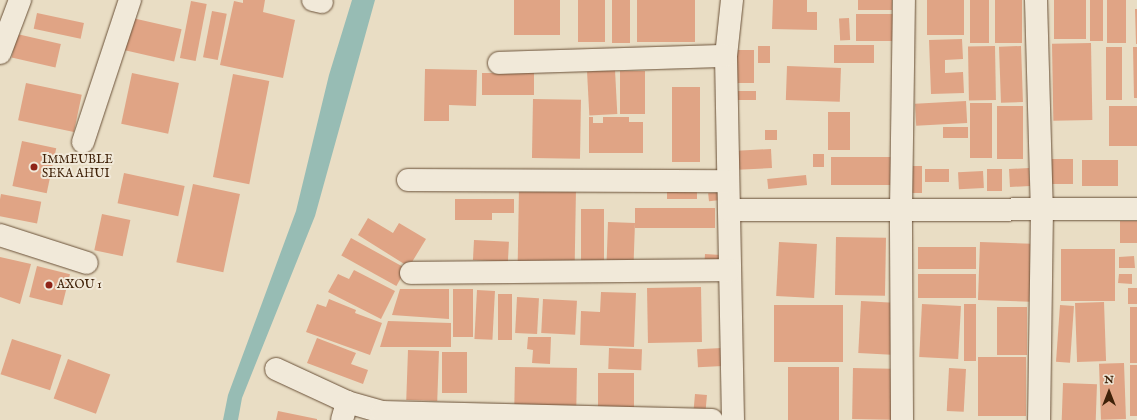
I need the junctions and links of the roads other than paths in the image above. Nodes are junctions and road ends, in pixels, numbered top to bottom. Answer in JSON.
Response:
{"nodes":[{"id":1,"x":20,"y":0,"type":"edge"},
{"id":2,"x":130,"y":0,"type":"edge"},
{"id":3,"x":732,"y":0,"type":"edge"},
{"id":4,"x":904,"y":0,"type":"edge"},
{"id":5,"x":1036,"y":0,"type":"edge"},
{"id":6,"x":0,"y":53,"type":"edge"},
{"id":7,"x":726,"y":56,"type":"junction"},
{"id":8,"x":499,"y":63,"type":"dead end"},
{"id":9,"x":83,"y":142,"type":"dead end"},
{"id":10,"x":408,"y":180,"type":"dead end"},
{"id":11,"x":728,"y":180,"type":"junction"},
{"id":12,"x":1042,"y":209,"type":"junction"},
{"id":13,"x":1137,"y":209,"type":"edge"},
{"id":14,"x":729,"y":210,"type":"junction"},
{"id":15,"x":901,"y":210,"type":"junction"},
{"id":16,"x":0,"y":235,"type":"edge"},
{"id":17,"x":87,"y":262,"type":"dead end"},
{"id":18,"x":730,"y":270,"type":"junction"},
{"id":19,"x":410,"y":273,"type":"dead end"},
{"id":20,"x":276,"y":369,"type":"dead end"},
{"id":21,"x":344,"y":411,"type":"edge"},
{"id":22,"x":712,"y":420,"type":"edge"},
{"id":23,"x":733,"y":420,"type":"edge"},
{"id":24,"x":902,"y":420,"type":"edge"},
{"id":25,"x":1039,"y":420,"type":"edge"}],
"edges":[{"from":1,"to":6,"type":"street"},
{"from":2,"to":9,"type":"street"},
{"from":3,"to":7,"type":"street"},
{"from":4,"to":15,"type":"street"},
{"from":5,"to":12,"type":"street"},
{"from":7,"to":8,"type":"street"},
{"from":7,"to":11,"type":"street"},
{"from":10,"to":11,"type":"street"},
{"from":11,"to":14,"type":"street"},
{"from":12,"to":13,"type":"street"},
{"from":12,"to":15,"type":"street"},
{"from":12,"to":25,"type":"street"},
{"from":14,"to":15,"type":"street"},
{"from":14,"to":18,"type":"street"},
{"from":15,"to":24,"type":"street"},
{"from":16,"to":17,"type":"street"},
{"from":18,"to":19,"type":"street"},
{"from":18,"to":23,"type":"street"},
{"from":20,"to":21,"type":"street"},
{"from":21,"to":22,"type":"street"}]}
